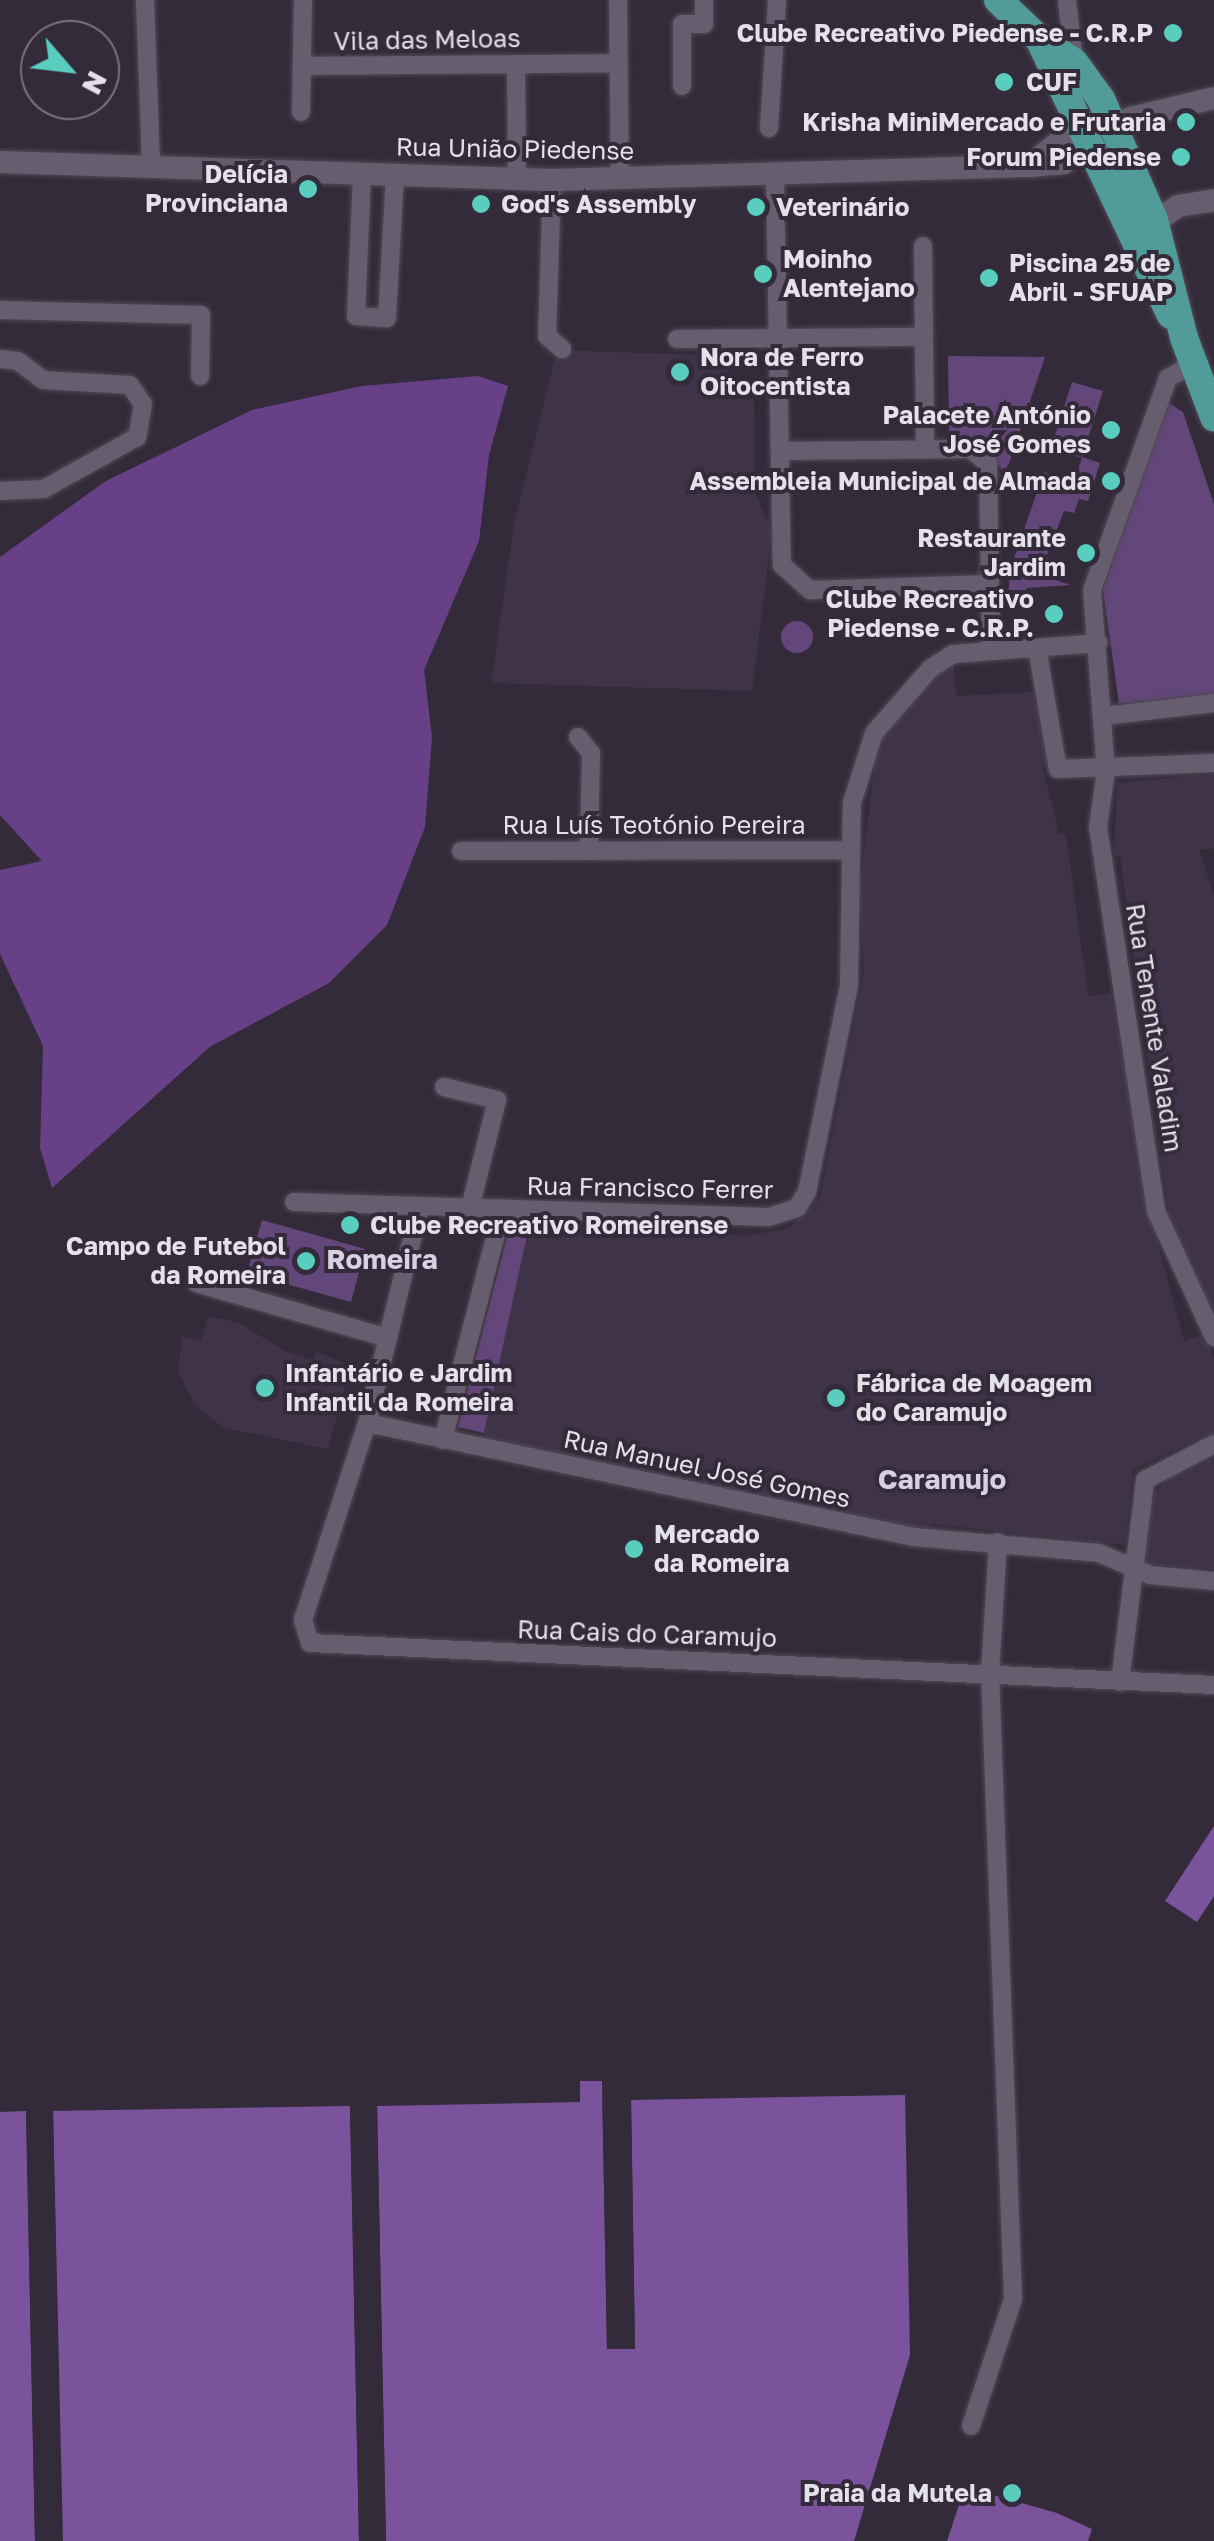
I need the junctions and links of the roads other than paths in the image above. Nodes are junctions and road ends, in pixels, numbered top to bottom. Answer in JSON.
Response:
{"nodes":[{"id":1,"x":146,"y":0,"type":"edge"},
{"id":2,"x":303,"y":0,"type":"edge"},
{"id":3,"x":618,"y":0,"type":"edge"},
{"id":4,"x":704,"y":0,"type":"edge"},
{"id":5,"x":776,"y":0,"type":"edge"},
{"id":6,"x":998,"y":0,"type":"edge"},
{"id":7,"x":1067,"y":0,"type":"edge"},
{"id":8,"x":1040,"y":40,"type":"junction"},
{"id":9,"x":1074,"y":62,"type":"junction"},
{"id":10,"x":618,"y":63,"type":"junction"},
{"id":11,"x":516,"y":64,"type":"junction"},
{"id":12,"x":302,"y":66,"type":"junction"},
{"id":13,"x":682,"y":86,"type":"dead end"},
{"id":14,"x":1214,"y":98,"type":"edge"},
{"id":15,"x":301,"y":112,"type":"dead end"},
{"id":16,"x":1113,"y":125,"type":"junction"},
{"id":17,"x":769,"y":128,"type":"dead end"},
{"id":18,"x":1088,"y":140,"type":"junction"},
{"id":19,"x":0,"y":162,"type":"edge"},
{"id":20,"x":151,"y":166,"type":"junction"},
{"id":21,"x":362,"y":174,"type":"junction"},
{"id":22,"x":395,"y":176,"type":"junction"},
{"id":23,"x":775,"y":178,"type":"junction"},
{"id":24,"x":517,"y":179,"type":"junction"},
{"id":25,"x":620,"y":179,"type":"junction"},
{"id":26,"x":552,"y":180,"type":"junction"},
{"id":27,"x":1214,"y":200,"type":"edge"},
{"id":28,"x":1154,"y":220,"type":"junction"},
{"id":29,"x":1134,"y":241,"type":"junction"},
{"id":30,"x":923,"y":246,"type":"dead end"},
{"id":31,"x":0,"y":310,"type":"edge"},
{"id":32,"x":924,"y":336,"type":"junction"},
{"id":33,"x":677,"y":339,"type":"dead end"},
{"id":34,"x":778,"y":339,"type":"junction"},
{"id":35,"x":562,"y":348,"type":"dead end"},
{"id":36,"x":1189,"y":351,"type":"junction"},
{"id":37,"x":0,"y":358,"type":"edge"},
{"id":38,"x":200,"y":376,"type":"dead end"},
{"id":39,"x":1214,"y":418,"type":"edge"},
{"id":40,"x":925,"y":450,"type":"junction"},
{"id":41,"x":780,"y":451,"type":"junction"},
{"id":42,"x":0,"y":491,"type":"edge"},
{"id":43,"x":989,"y":584,"type":"junction"},
{"id":44,"x":1099,"y":643,"type":"junction"},
{"id":45,"x":1037,"y":648,"type":"junction"},
{"id":46,"x":991,"y":650,"type":"junction"},
{"id":47,"x":1214,"y":703,"type":"edge"},
{"id":48,"x":1104,"y":716,"type":"junction"},
{"id":49,"x":578,"y":736,"type":"dead end"},
{"id":50,"x":1214,"y":764,"type":"edge"},
{"id":51,"x":1106,"y":771,"type":"junction"},
{"id":52,"x":461,"y":850,"type":"dead end"},
{"id":53,"x":589,"y":850,"type":"junction"},
{"id":54,"x":848,"y":850,"type":"junction"},
{"id":55,"x":444,"y":1088,"type":"dead end"},
{"id":56,"x":294,"y":1202,"type":"dead end"},
{"id":57,"x":420,"y":1206,"type":"junction"},
{"id":58,"x":470,"y":1208,"type":"junction"},
{"id":59,"x":502,"y":1210,"type":"junction"},
{"id":60,"x":196,"y":1283,"type":"dead end"},
{"id":61,"x":1214,"y":1336,"type":"edge"},
{"id":62,"x":388,"y":1338,"type":"junction"},
{"id":63,"x":367,"y":1423,"type":"junction"},
{"id":64,"x":443,"y":1440,"type":"junction"},
{"id":65,"x":1214,"y":1444,"type":"edge"},
{"id":66,"x":998,"y":1542,"type":"junction"},
{"id":67,"x":1135,"y":1568,"type":"junction"},
{"id":68,"x":1214,"y":1581,"type":"edge"},
{"id":69,"x":990,"y":1673,"type":"junction"},
{"id":70,"x":1120,"y":1682,"type":"junction"},
{"id":71,"x":1214,"y":1684,"type":"edge"},
{"id":72,"x":971,"y":2426,"type":"dead end"}],
"edges":[{"from":1,"to":20,"type":"street"},
{"from":2,"to":12,"type":"street"},
{"from":3,"to":10,"type":"street"},
{"from":4,"to":13,"type":"street"},
{"from":5,"to":17,"type":"street"},
{"from":6,"to":8,"type":"main road"},
{"from":7,"to":9,"type":"street"},
{"from":8,"to":9,"type":"main road"},
{"from":8,"to":18,"type":"main road"},
{"from":9,"to":16,"type":"main road"},
{"from":10,"to":11,"type":"street","name":"Vila das Meloas"},
{"from":10,"to":25,"type":"street"},
{"from":11,"to":12,"type":"street","name":"Vila das Meloas"},
{"from":11,"to":24,"type":"street"},
{"from":12,"to":15,"type":"street"},
{"from":14,"to":16,"type":"street","name":"Rua União Piedense"},
{"from":16,"to":18,"type":"street","name":"Rua União Piedense"},
{"from":16,"to":28,"type":"main road"},
{"from":18,"to":23,"type":"street","name":"Rua União Piedense"},
{"from":18,"to":29,"type":"main road"},
{"from":19,"to":20,"type":"street","name":"Rua União Piedense"},
{"from":20,"to":21,"type":"street","name":"Rua União Piedense"},
{"from":21,"to":22,"type":"street","name":"Rua União Piedense"},
{"from":21,"to":22,"type":"street"},
{"from":22,"to":24,"type":"street","name":"Rua União Piedense"},
{"from":23,"to":25,"type":"street","name":"Rua União Piedense"},
{"from":23,"to":34,"type":"street"},
{"from":24,"to":26,"type":"street","name":"Rua União Piedense"},
{"from":25,"to":26,"type":"street","name":"Rua União Piedense"},
{"from":26,"to":35,"type":"street"},
{"from":27,"to":28,"type":"street"},
{"from":28,"to":29,"type":"street"},
{"from":28,"to":36,"type":"main road"},
{"from":29,"to":36,"type":"main road"},
{"from":30,"to":32,"type":"street"},
{"from":31,"to":38,"type":"street"},
{"from":32,"to":34,"type":"street"},
{"from":32,"to":40,"type":"street"},
{"from":33,"to":34,"type":"street"},
{"from":34,"to":41,"type":"street"},
{"from":36,"to":39,"type":"main road"},
{"from":36,"to":44,"type":"street","name":"Rua Tenente Valadim"},
{"from":37,"to":42,"type":"street"},
{"from":40,"to":41,"type":"street"},
{"from":40,"to":43,"type":"street"},
{"from":41,"to":43,"type":"street"},
{"from":43,"to":46,"type":"street"},
{"from":44,"to":45,"type":"street","name":"Rua Francisco Ferrer"},
{"from":44,"to":48,"type":"street","name":"Rua Tenente Valadim"},
{"from":45,"to":46,"type":"street","name":"Rua Francisco Ferrer"},
{"from":45,"to":51,"type":"street"},
{"from":46,"to":54,"type":"street","name":"Rua Francisco Ferrer"},
{"from":47,"to":48,"type":"street"},
{"from":48,"to":51,"type":"street","name":"Rua Tenente Valadim"},
{"from":49,"to":53,"type":"street"},
{"from":50,"to":51,"type":"street"},
{"from":51,"to":61,"type":"street","name":"Rua Tenente Valadim"},
{"from":52,"to":53,"type":"street","name":"Rua Luís Teotónio Pereira"},
{"from":53,"to":54,"type":"street","name":"Rua Luís Teotónio Pereira"},
{"from":54,"to":59,"type":"street","name":"Rua Francisco Ferrer"},
{"from":55,"to":58,"type":"street"},
{"from":56,"to":57,"type":"street","name":"Rua Francisco Ferrer"},
{"from":57,"to":58,"type":"street","name":"Rua Francisco Ferrer"},
{"from":57,"to":62,"type":"street"},
{"from":58,"to":59,"type":"street","name":"Rua Francisco Ferrer"},
{"from":59,"to":64,"type":"street"},
{"from":60,"to":62,"type":"street"},
{"from":62,"to":63,"type":"street"},
{"from":63,"to":64,"type":"street","name":"Rua Manuel José Gomes"},
{"from":63,"to":69,"type":"street","name":"Rua Cais do Caramujo"},
{"from":64,"to":66,"type":"street","name":"Rua Manuel José Gomes"},
{"from":65,"to":67,"type":"street"},
{"from":66,"to":67,"type":"street","name":"Rua Manuel José Gomes"},
{"from":66,"to":69,"type":"street"},
{"from":67,"to":68,"type":"street","name":"Rua Manuel José Gomes"},
{"from":67,"to":70,"type":"street"},
{"from":69,"to":70,"type":"street","name":"Rua Cais do Caramujo"},
{"from":69,"to":72,"type":"street"},
{"from":70,"to":71,"type":"street","name":"Rua Cais do Caramujo"}]}
